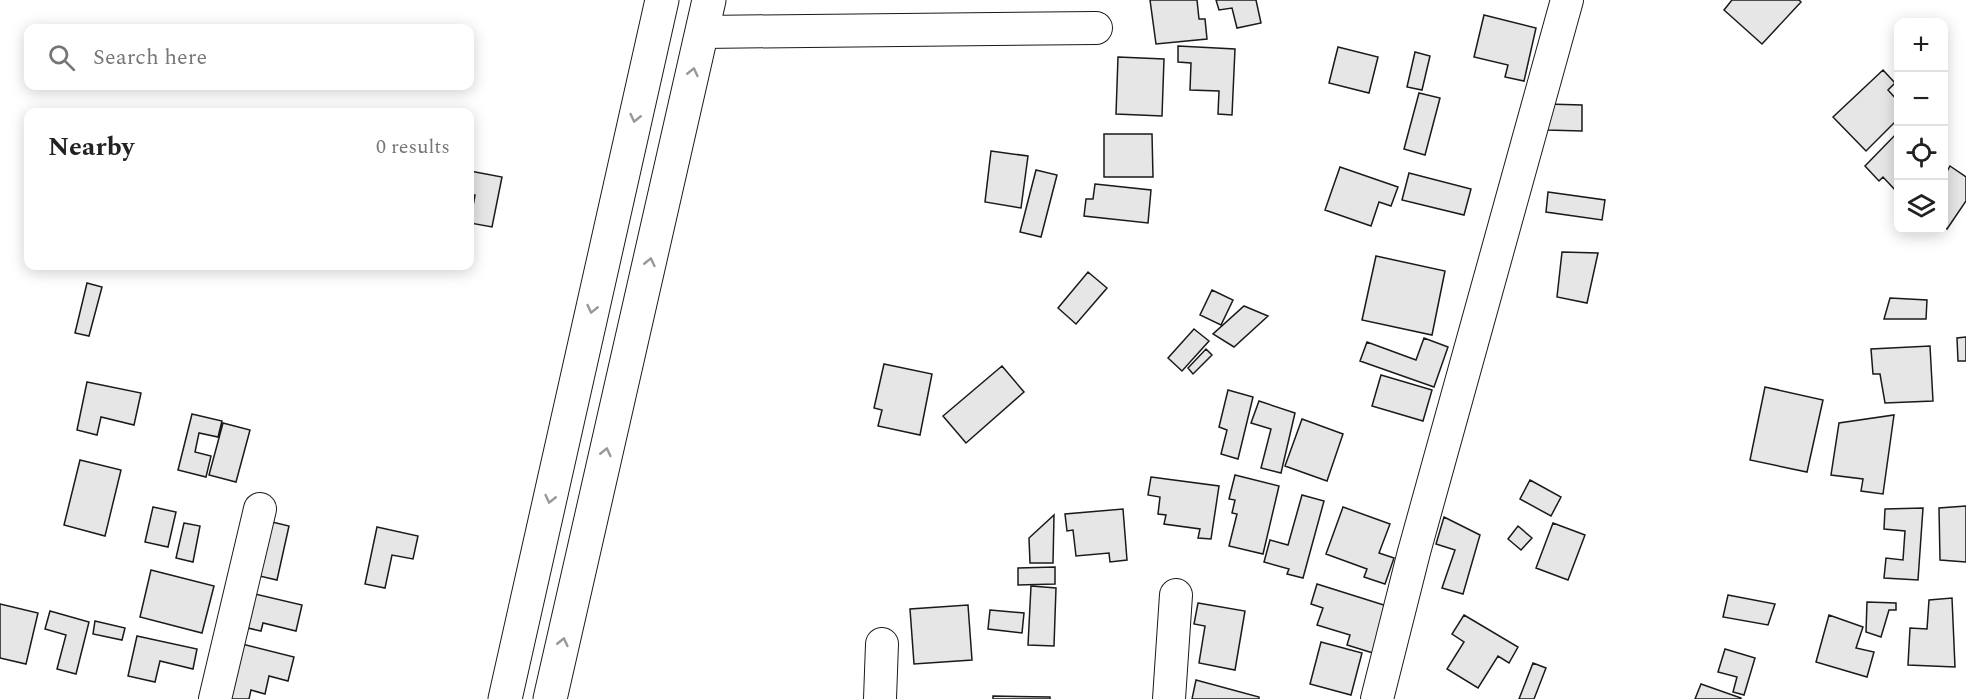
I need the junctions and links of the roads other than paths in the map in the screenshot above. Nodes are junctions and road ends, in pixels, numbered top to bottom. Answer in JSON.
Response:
{"nodes":[{"id":1,"x":662,"y":0,"type":"edge"},
{"id":2,"x":709,"y":0,"type":"edge"},
{"id":3,"x":1567,"y":0,"type":"edge"},
{"id":4,"x":1096,"y":28,"type":"dead end"},
{"id":5,"x":702,"y":32,"type":"junction"},
{"id":6,"x":260,"y":509,"type":"dead end"},
{"id":7,"x":1176,"y":595,"type":"dead end"},
{"id":8,"x":882,"y":644,"type":"dead end"},
{"id":9,"x":215,"y":699,"type":"edge"},
{"id":10,"x":505,"y":699,"type":"edge"},
{"id":11,"x":550,"y":699,"type":"edge"},
{"id":12,"x":880,"y":699,"type":"edge"},
{"id":13,"x":1168,"y":699,"type":"edge"},
{"id":14,"x":1377,"y":699,"type":"edge"}],
"edges":[{"from":1,"to":10,"type":"main road","one_way":true},
{"from":2,"to":5,"type":"main road"},
{"from":3,"to":14,"type":"street"},
{"from":4,"to":5,"type":"street"},
{"from":11,"to":5,"type":"main road","one_way":true},
{"from":6,"to":9,"type":"street"},
{"from":7,"to":13,"type":"street"},
{"from":8,"to":12,"type":"street"}]}
